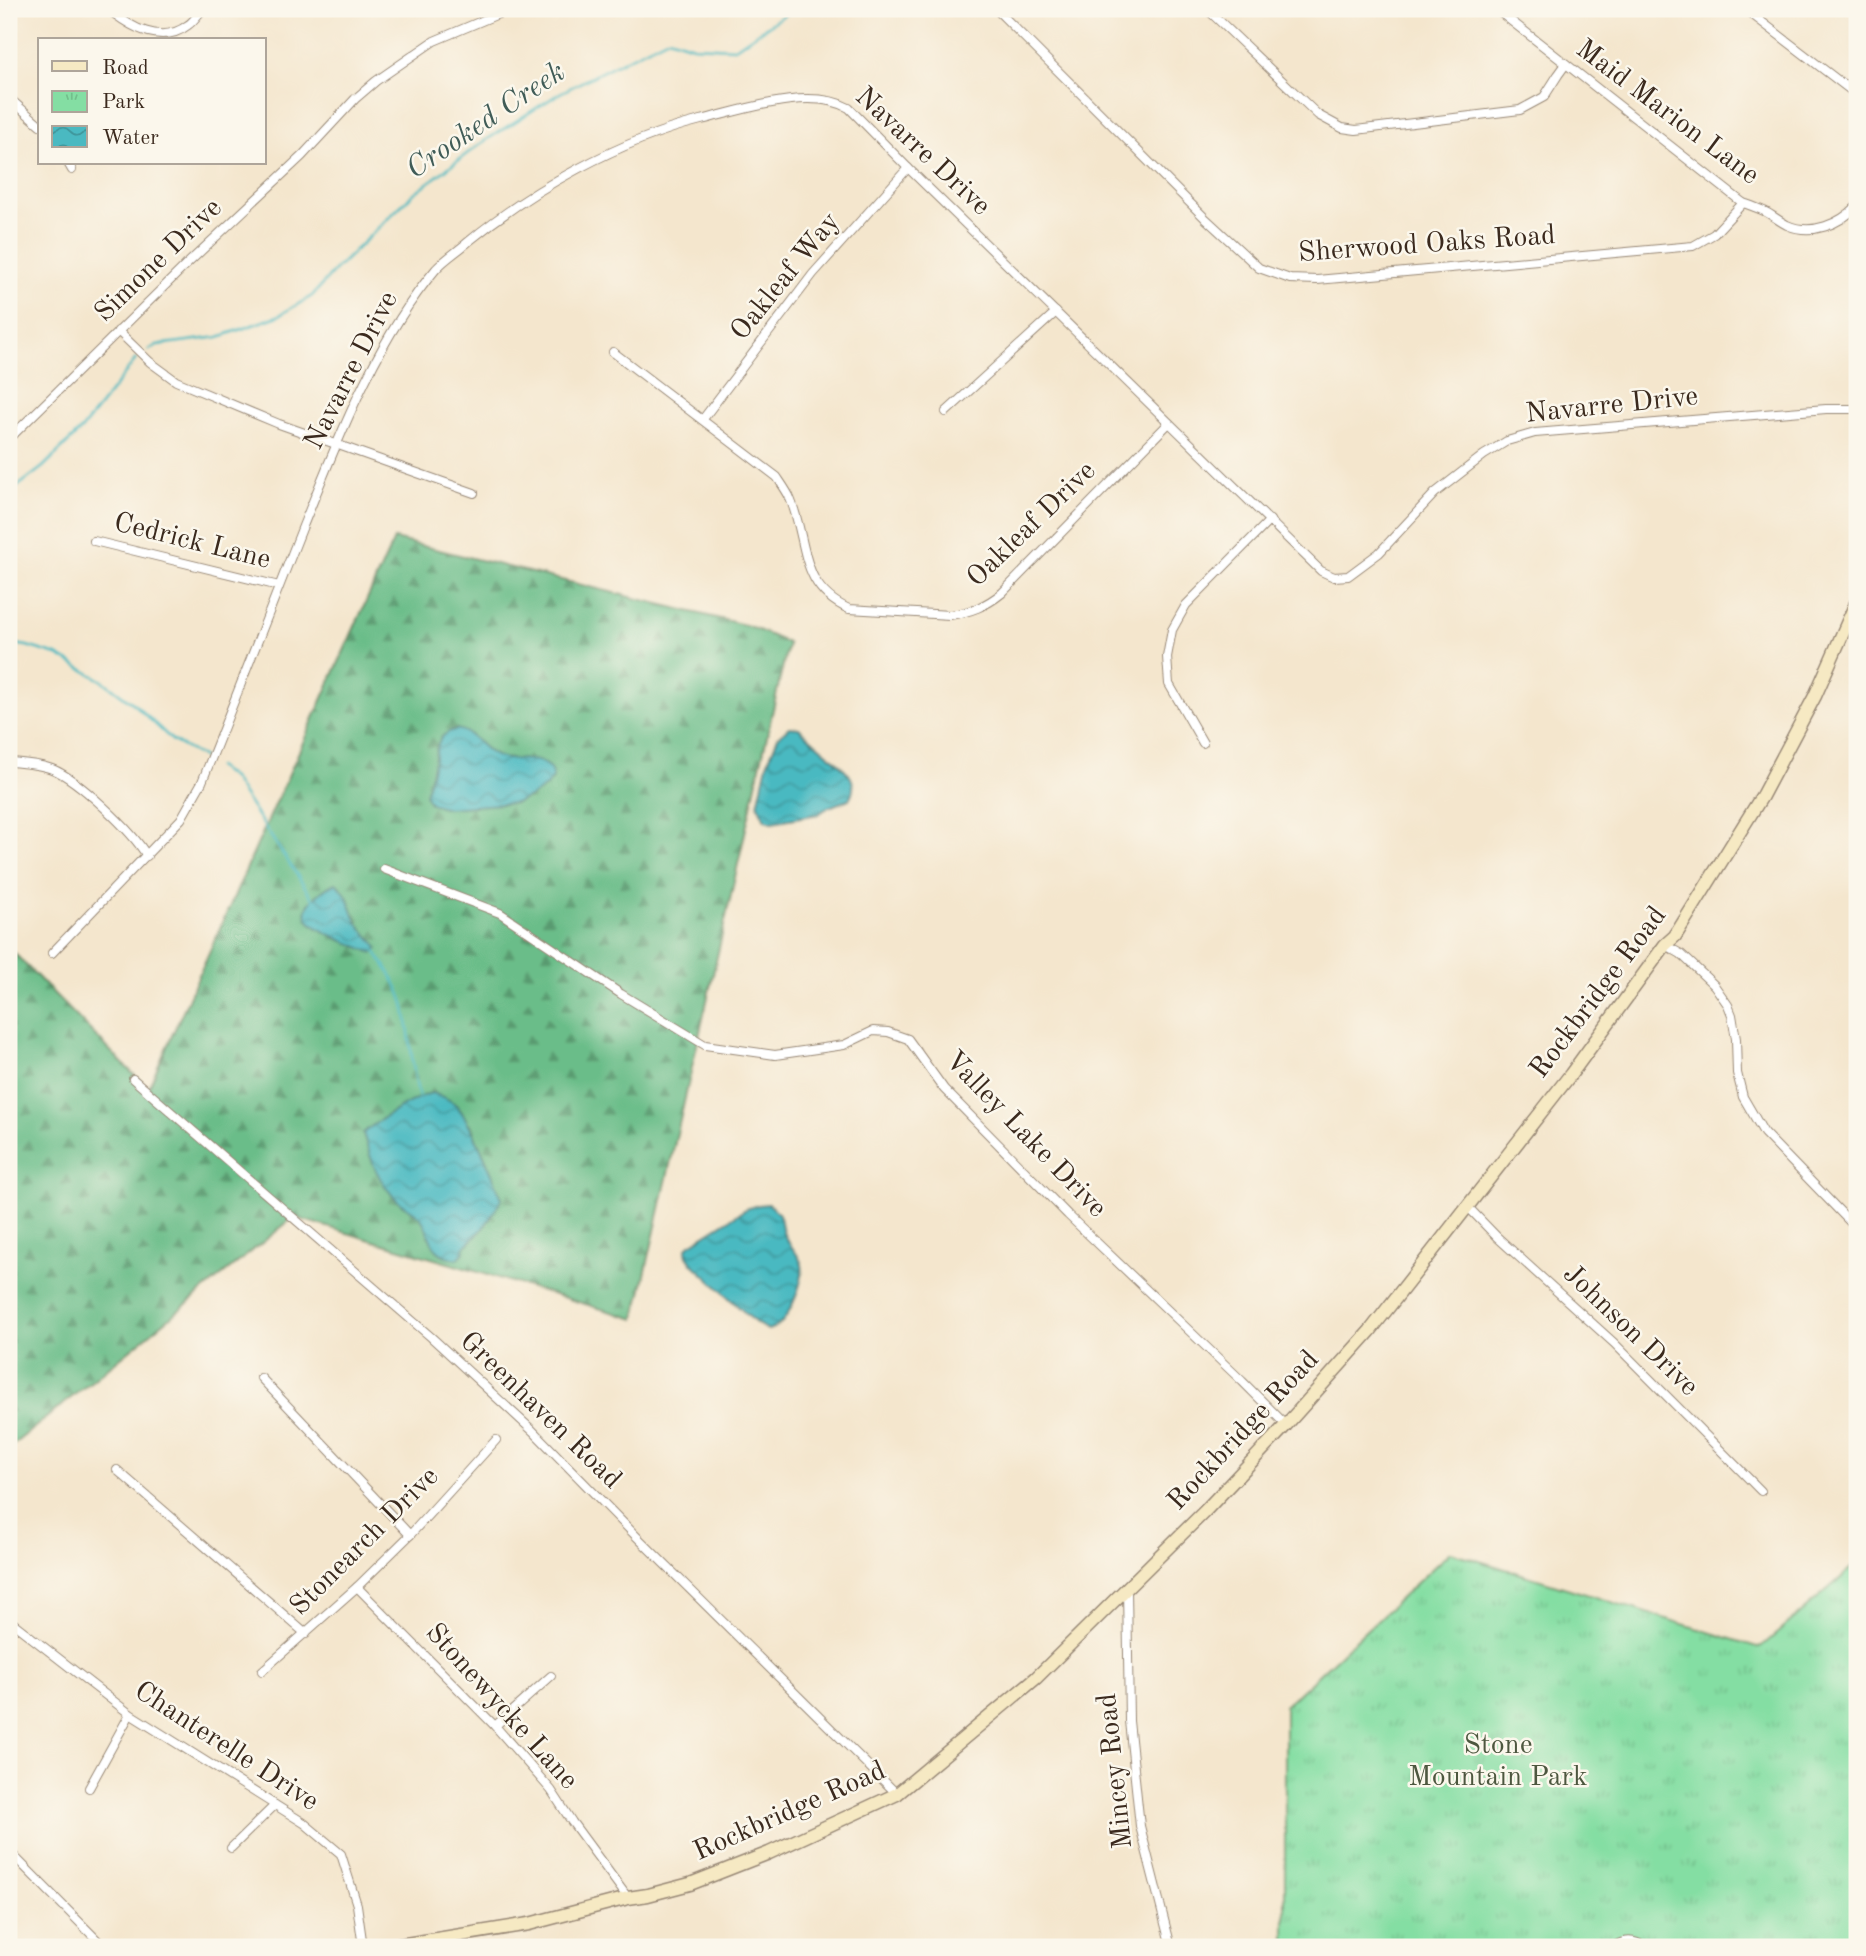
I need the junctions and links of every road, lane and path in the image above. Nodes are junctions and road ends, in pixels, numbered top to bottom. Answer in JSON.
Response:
{"nodes":[{"id":1,"x":108,"y":9,"type":"edge"},
{"id":2,"x":203,"y":9,"type":"edge"},
{"id":3,"x":510,"y":9,"type":"edge"},
{"id":4,"x":996,"y":9,"type":"edge"},
{"id":5,"x":1207,"y":9,"type":"edge"},
{"id":6,"x":1496,"y":9,"type":"edge"},
{"id":7,"x":1745,"y":9,"type":"edge"},
{"id":8,"x":1566,"y":64,"type":"junction"},
{"id":9,"x":1857,"y":95,"type":"edge"},
{"id":10,"x":9,"y":98,"type":"edge"},
{"id":11,"x":38,"y":123,"type":"edge"},
{"id":12,"x":908,"y":168,"type":"junction"},
{"id":13,"x":1743,"y":203,"type":"junction"},
{"id":14,"x":1857,"y":206,"type":"edge"},
{"id":15,"x":1056,"y":312,"type":"junction"},
{"id":16,"x":118,"y":331,"type":"junction"},
{"id":17,"x":613,"y":352,"type":"dead end"},
{"id":18,"x":1857,"y":409,"type":"edge"},
{"id":19,"x":946,"y":412,"type":"dead end"},
{"id":20,"x":703,"y":419,"type":"junction"},
{"id":21,"x":1169,"y":424,"type":"junction"},
{"id":22,"x":14,"y":434,"type":"dead end"},
{"id":23,"x":336,"y":443,"type":"junction"},
{"id":24,"x":474,"y":493,"type":"dead end"},
{"id":25,"x":1270,"y":520,"type":"junction"},
{"id":26,"x":94,"y":541,"type":"dead end"},
{"id":27,"x":279,"y":586,"type":"junction"},
{"id":28,"x":1857,"y":601,"type":"edge"},
{"id":29,"x":1203,"y":743,"type":"dead end"},
{"id":30,"x":9,"y":762,"type":"edge"},
{"id":31,"x":147,"y":856,"type":"junction"},
{"id":32,"x":384,"y":869,"type":"dead end"},
{"id":33,"x":1665,"y":945,"type":"junction"},
{"id":34,"x":52,"y":953,"type":"dead end"},
{"id":35,"x":133,"y":1079,"type":"dead end"},
{"id":36,"x":1467,"y":1206,"type":"junction"},
{"id":37,"x":1857,"y":1229,"type":"edge"},
{"id":38,"x":261,"y":1378,"type":"dead end"},
{"id":39,"x":1286,"y":1425,"type":"junction"},
{"id":40,"x":496,"y":1440,"type":"dead end"},
{"id":41,"x":117,"y":1470,"type":"dead end"},
{"id":42,"x":1761,"y":1491,"type":"dead end"},
{"id":43,"x":410,"y":1535,"type":"junction"},
{"id":44,"x":358,"y":1587,"type":"junction"},
{"id":45,"x":1128,"y":1588,"type":"junction"},
{"id":46,"x":9,"y":1620,"type":"edge"},
{"id":47,"x":306,"y":1634,"type":"junction"},
{"id":48,"x":262,"y":1671,"type":"dead end"},
{"id":49,"x":551,"y":1676,"type":"dead end"},
{"id":50,"x":130,"y":1714,"type":"junction"},
{"id":51,"x":495,"y":1726,"type":"junction"},
{"id":52,"x":89,"y":1788,"type":"dead end"},
{"id":53,"x":897,"y":1794,"type":"junction"},
{"id":54,"x":275,"y":1805,"type":"junction"},
{"id":55,"x":231,"y":1848,"type":"dead end"},
{"id":56,"x":9,"y":1851,"type":"edge"},
{"id":57,"x":628,"y":1898,"type":"junction"},
{"id":58,"x":104,"y":1947,"type":"edge"},
{"id":59,"x":363,"y":1947,"type":"edge"},
{"id":60,"x":387,"y":1947,"type":"edge"},
{"id":61,"x":1171,"y":1947,"type":"edge"},
{"id":62,"x":1613,"y":1947,"type":"edge"},
{"id":63,"x":1645,"y":1947,"type":"edge"}],
"edges":[{"from":1,"to":2,"type":"street"},
{"from":3,"to":16,"type":"street","name":"Simone Drive"},
{"from":4,"to":13,"type":"street","name":"Sherwood Oaks Road"},
{"from":5,"to":8,"type":"street"},
{"from":6,"to":8,"type":"street","name":"Maid Marion Lane"},
{"from":7,"to":9,"type":"street"},
{"from":8,"to":13,"type":"street","name":"Maid Marion Lane"},
{"from":10,"to":11,"type":"street"},
{"from":12,"to":15,"type":"street","name":"Navarre Drive"},
{"from":12,"to":20,"type":"street","name":"Oakleaf Way"},
{"from":12,"to":23,"type":"street","name":"Navarre Drive"},
{"from":13,"to":14,"type":"street","name":"Maid Marion Lane"},
{"from":15,"to":19,"type":"street"},
{"from":15,"to":21,"type":"street","name":"Navarre Drive"},
{"from":16,"to":22,"type":"street","name":"Simone Drive"},
{"from":16,"to":23,"type":"street"},
{"from":17,"to":20,"type":"street","name":"Oakleaf Drive"},
{"from":18,"to":25,"type":"street","name":"Navarre Drive"},
{"from":20,"to":21,"type":"street","name":"Oakleaf Drive"},
{"from":21,"to":25,"type":"street","name":"Navarre Drive"},
{"from":23,"to":24,"type":"street"},
{"from":23,"to":27,"type":"street","name":"Navarre Drive"},
{"from":25,"to":29,"type":"street"},
{"from":26,"to":27,"type":"street","name":"Cedrick Lane"},
{"from":27,"to":31,"type":"street","name":"Navarre Drive"},
{"from":28,"to":33,"type":"main road","name":"Rockbridge Road"},
{"from":30,"to":31,"type":"street"},
{"from":31,"to":34,"type":"street","name":"Navarre Drive"},
{"from":32,"to":39,"type":"street","name":"Valley Lake Drive"},
{"from":33,"to":36,"type":"main road","name":"Rockbridge Road"},
{"from":33,"to":37,"type":"street"},
{"from":35,"to":53,"type":"street","name":"Greenhaven Road"},
{"from":36,"to":39,"type":"main road","name":"Rockbridge Road"},
{"from":36,"to":42,"type":"street","name":"Johnson Drive"},
{"from":38,"to":43,"type":"street"},
{"from":39,"to":45,"type":"main road","name":"Rockbridge Road"},
{"from":40,"to":43,"type":"street","name":"Stonearch Drive"},
{"from":41,"to":47,"type":"street"},
{"from":43,"to":44,"type":"street","name":"Stonearch Drive"},
{"from":44,"to":47,"type":"street","name":"Stonearch Drive"},
{"from":44,"to":51,"type":"street","name":"Stonewycke Lane"},
{"from":45,"to":53,"type":"main road","name":"Rockbridge Road"},
{"from":45,"to":61,"type":"street","name":"Mincey Road"},
{"from":46,"to":50,"type":"street","name":"Chanterelle Drive"},
{"from":47,"to":48,"type":"street","name":"Stonearch Drive"},
{"from":49,"to":51,"type":"street"},
{"from":50,"to":52,"type":"street"},
{"from":50,"to":54,"type":"street","name":"Chanterelle Drive"},
{"from":51,"to":57,"type":"street","name":"Stonewycke Lane"},
{"from":53,"to":57,"type":"main road","name":"Rockbridge Road"},
{"from":54,"to":55,"type":"street"},
{"from":54,"to":59,"type":"street","name":"Chanterelle Drive"},
{"from":56,"to":58,"type":"street"},
{"from":57,"to":60,"type":"main road","name":"Rockbridge Road"},
{"from":62,"to":63,"type":"street"}]}
